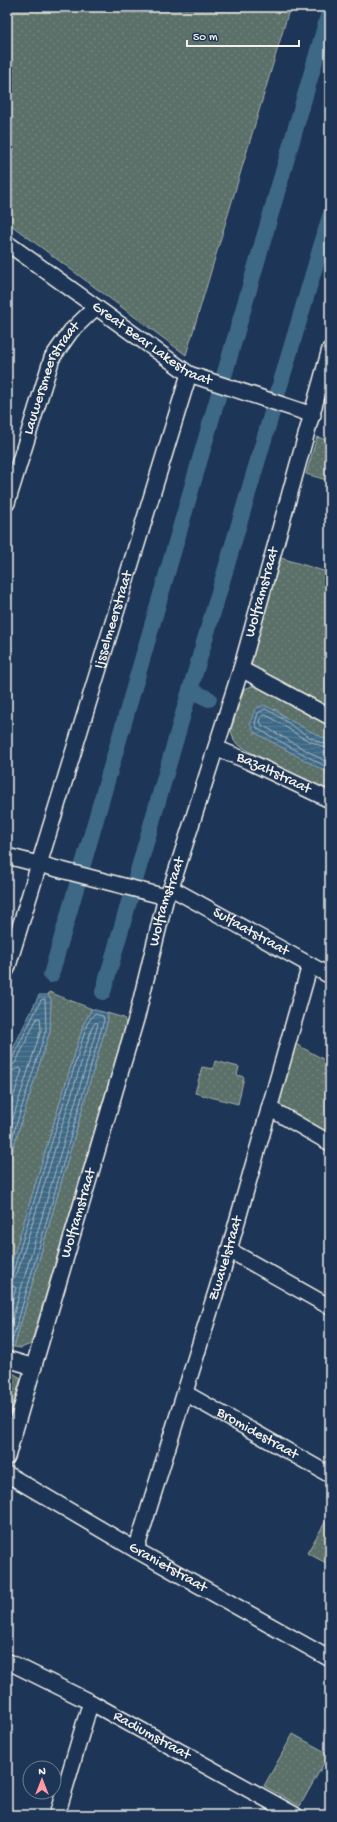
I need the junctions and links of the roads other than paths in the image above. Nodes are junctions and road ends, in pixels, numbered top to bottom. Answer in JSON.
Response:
{"nodes":[{"id":1,"x":7,"y":243,"type":"edge"},
{"id":2,"x":95,"y":308,"type":"junction"},
{"id":3,"x":330,"y":348,"type":"edge"},
{"id":4,"x":189,"y":374,"type":"junction"},
{"id":5,"x":307,"y":413,"type":"junction"},
{"id":6,"x":7,"y":503,"type":"edge"},
{"id":7,"x":241,"y":669,"type":"junction"},
{"id":8,"x":330,"y":717,"type":"edge"},
{"id":9,"x":216,"y":748,"type":"junction"},
{"id":10,"x":330,"y":800,"type":"edge"},
{"id":11,"x":7,"y":856,"type":"edge"},
{"id":12,"x":38,"y":864,"type":"junction"},
{"id":13,"x":165,"y":894,"type":"junction"},
{"id":14,"x":310,"y":965,"type":"junction"},
{"id":15,"x":7,"y":969,"type":"edge"},
{"id":16,"x":330,"y":976,"type":"edge"},
{"id":17,"x":269,"y":1108,"type":"junction"},
{"id":18,"x":330,"y":1143,"type":"edge"},
{"id":19,"x":228,"y":1250,"type":"junction"},
{"id":20,"x":330,"y":1307,"type":"edge"},
{"id":21,"x":11,"y":1360,"type":"edge"},
{"id":22,"x":34,"y":1366,"type":"junction"},
{"id":23,"x":185,"y":1392,"type":"junction"},
{"id":24,"x":7,"y":1457,"type":"edge"},
{"id":25,"x":7,"y":1474,"type":"edge"},
{"id":26,"x":330,"y":1475,"type":"edge"},
{"id":27,"x":136,"y":1550,"type":"junction"},
{"id":28,"x":330,"y":1659,"type":"edge"},
{"id":29,"x":7,"y":1661,"type":"edge"},
{"id":30,"x":92,"y":1704,"type":"junction"},
{"id":31,"x":57,"y":1815,"type":"edge"},
{"id":32,"x":295,"y":1815,"type":"edge"}],
"edges":[{"from":1,"to":2,"type":"street","name":"Great Bear Lakestraat"},
{"from":2,"to":4,"type":"street","name":"Great Bear Lakestraat"},
{"from":2,"to":6,"type":"street","name":"Lauwersmeerstraat"},
{"from":3,"to":5,"type":"street","name":"Wolframstraat"},
{"from":4,"to":5,"type":"street","name":"Great Bear Lakestraat"},
{"from":4,"to":12,"type":"street","name":"Ijsselmeerstraat"},
{"from":5,"to":7,"type":"street","name":"Wolframstraat"},
{"from":7,"to":8,"type":"street"},
{"from":7,"to":9,"type":"street","name":"Wolframstraat"},
{"from":9,"to":10,"type":"street","name":"Bazaltstraat"},
{"from":9,"to":13,"type":"street","name":"Wolframstraat"},
{"from":11,"to":12,"type":"street","name":"Sulfaatstraat"},
{"from":12,"to":13,"type":"street","name":"Sulfaatstraat"},
{"from":12,"to":15,"type":"street","name":"Ijsselmeerstraat"},
{"from":13,"to":14,"type":"street","name":"Sulfaatstraat"},
{"from":13,"to":22,"type":"street","name":"Wolframstraat"},
{"from":14,"to":16,"type":"street","name":"Sulfaatstraat"},
{"from":14,"to":17,"type":"street","name":"Zwavelstraat"},
{"from":17,"to":18,"type":"street"},
{"from":17,"to":19,"type":"street","name":"Zwavelstraat"},
{"from":19,"to":20,"type":"street"},
{"from":19,"to":23,"type":"street","name":"Zwavelstraat"},
{"from":21,"to":22,"type":"street"},
{"from":22,"to":24,"type":"street","name":"Wolframstraat"},
{"from":23,"to":26,"type":"street","name":"Bromidestraat"},
{"from":23,"to":27,"type":"street","name":"Zwavelstraat"},
{"from":25,"to":27,"type":"street","name":"Granietstraat"},
{"from":27,"to":28,"type":"street","name":"Granietstraat"},
{"from":29,"to":30,"type":"street","name":"Radiumstraat"},
{"from":30,"to":31,"type":"street"},
{"from":30,"to":32,"type":"street","name":"Radiumstraat"}]}
